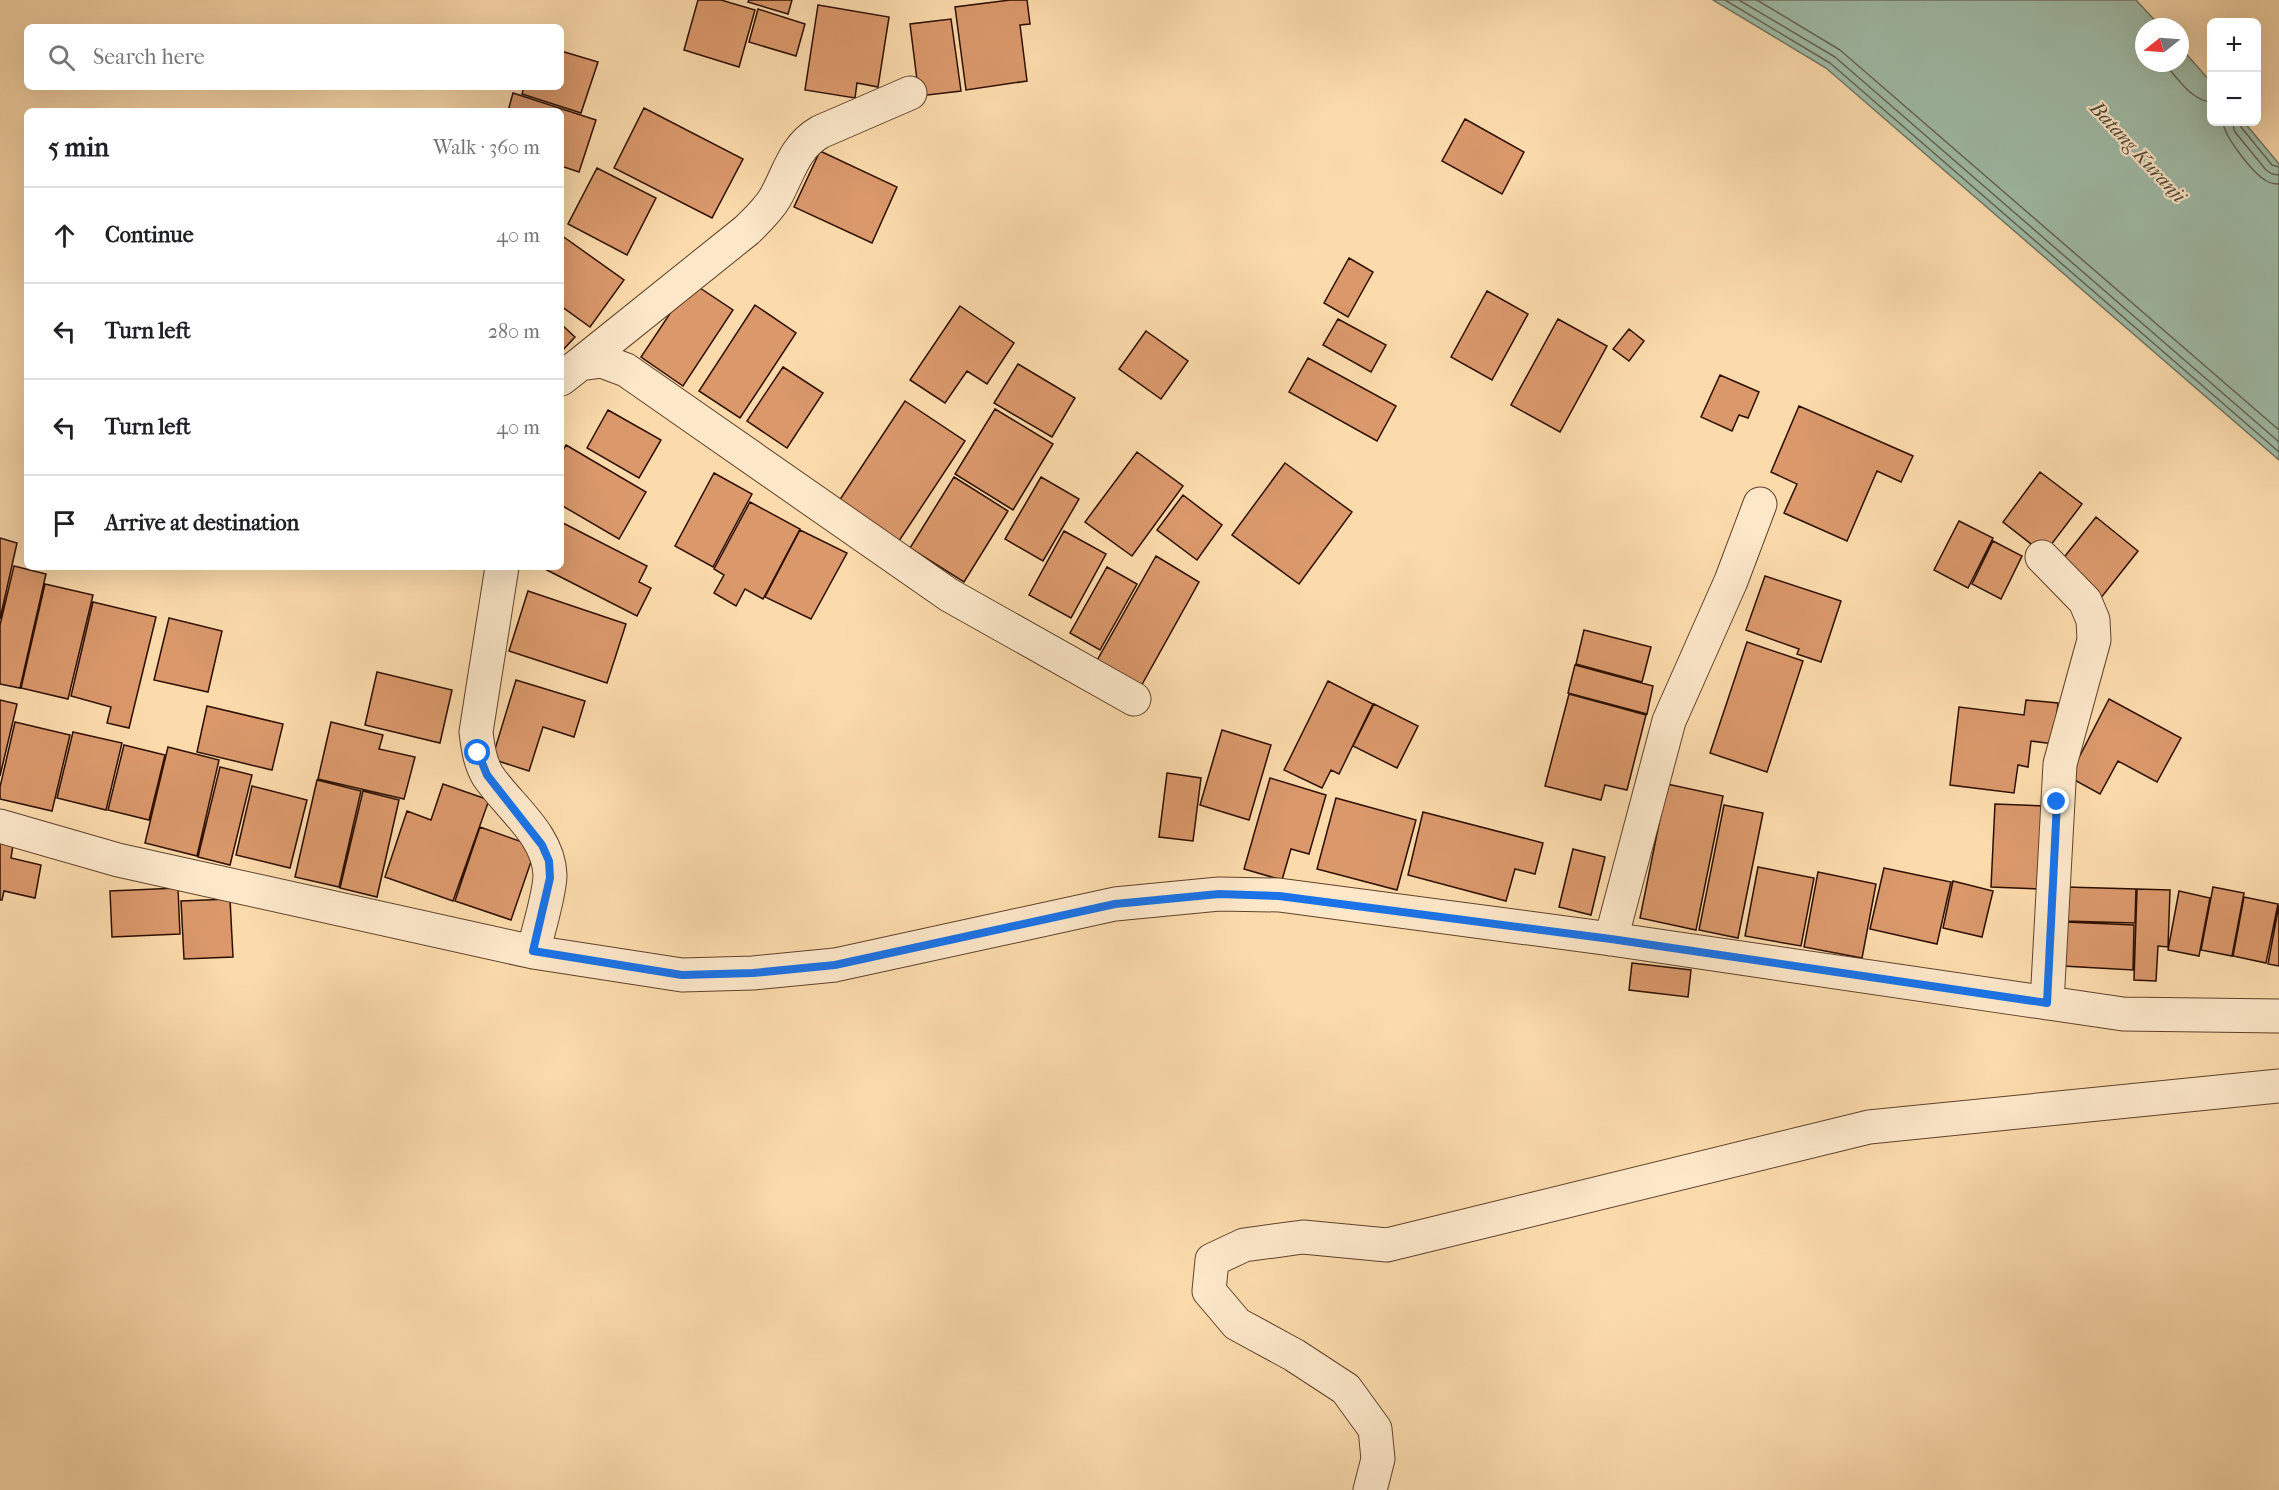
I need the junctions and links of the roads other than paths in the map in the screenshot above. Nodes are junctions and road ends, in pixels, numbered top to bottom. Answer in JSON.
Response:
{"nodes":[{"id":1,"x":910,"y":93,"type":"dead end"},
{"id":2,"x":570,"y":372,"type":"edge"},
{"id":3,"x":1760,"y":504,"type":"dead end"},
{"id":4,"x":2042,"y":557,"type":"dead end"},
{"id":5,"x":502,"y":570,"type":"edge"},
{"id":6,"x":1134,"y":699,"type":"dead end"},
{"id":7,"x":0,"y":826,"type":"edge"},
{"id":8,"x":1611,"y":939,"type":"junction"},
{"id":9,"x":533,"y":951,"type":"junction"},
{"id":10,"x":2047,"y":1003,"type":"junction"},
{"id":11,"x":2279,"y":1016,"type":"edge"},
{"id":12,"x":2279,"y":1086,"type":"edge"},
{"id":13,"x":1371,"y":1490,"type":"edge"}],
"edges":[{"from":1,"to":2,"type":"street"},
{"from":2,"to":6,"type":"street"},
{"from":3,"to":8,"type":"street"},
{"from":4,"to":10,"type":"street"},
{"from":5,"to":9,"type":"street"},
{"from":7,"to":9,"type":"street"},
{"from":8,"to":9,"type":"street"},
{"from":8,"to":10,"type":"street"},
{"from":10,"to":11,"type":"street"},
{"from":12,"to":13,"type":"street"}]}
